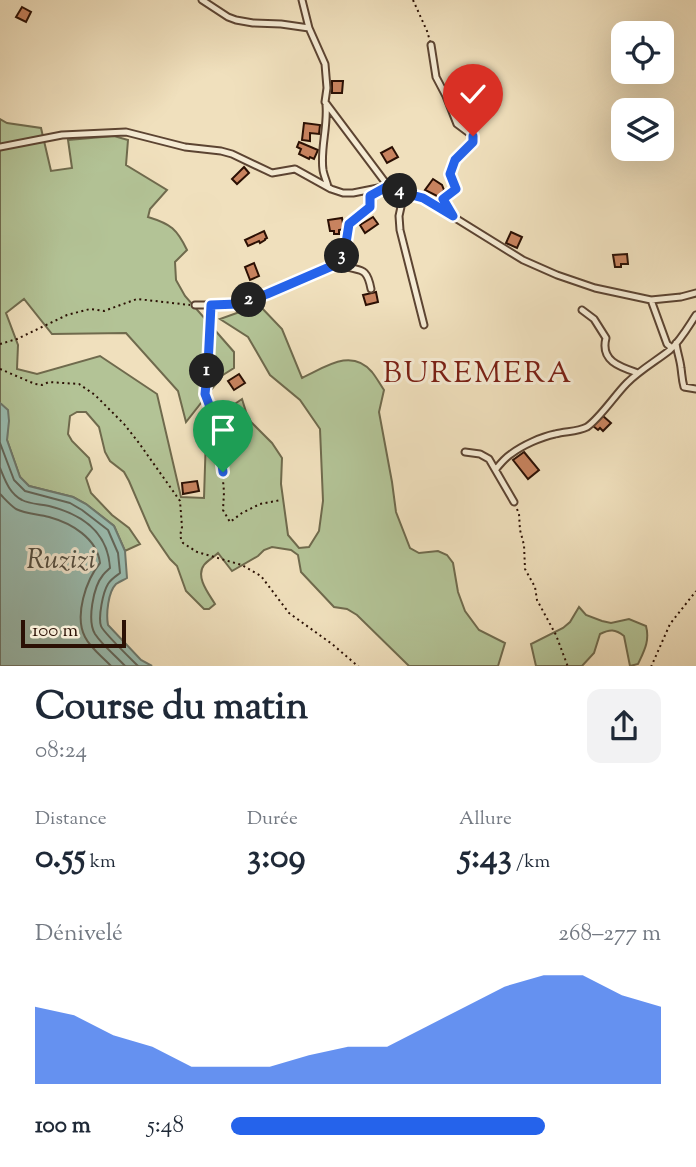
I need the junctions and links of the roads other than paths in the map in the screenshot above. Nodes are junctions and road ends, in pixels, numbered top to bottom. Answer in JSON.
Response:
{"nodes":[{"id":1,"x":202,"y":0,"type":"edge"},
{"id":2,"x":302,"y":0,"type":"edge"},
{"id":3,"x":309,"y":29,"type":"junction"},
{"id":4,"x":431,"y":45,"type":"road end"},
{"id":5,"x":325,"y":102,"type":"junction"},
{"id":6,"x":0,"y":147,"type":"edge"},
{"id":7,"x":388,"y":186,"type":"junction"},
{"id":8,"x":328,"y":187,"type":"junction"},
{"id":9,"x":404,"y":193,"type":"junction"},
{"id":10,"x":453,"y":216,"type":"junction"},
{"id":11,"x":339,"y":263,"type":"junction"},
{"id":12,"x":370,"y":289,"type":"dead end"},
{"id":13,"x":696,"y":293,"type":"edge"},
{"id":14,"x":651,"y":300,"type":"junction"},
{"id":15,"x":195,"y":305,"type":"road end"},
{"id":16,"x":582,"y":310,"type":"dead end"},
{"id":17,"x":696,"y":315,"type":"edge"},
{"id":18,"x":424,"y":325,"type":"dead end"},
{"id":19,"x":674,"y":346,"type":"junction"},
{"id":20,"x":638,"y":373,"type":"junction"},
{"id":21,"x":696,"y":389,"type":"edge"},
{"id":22,"x":465,"y":452,"type":"dead end"},
{"id":23,"x":496,"y":469,"type":"junction"},
{"id":24,"x":514,"y":502,"type":"road end"}],
"edges":[{"from":1,"to":3,"type":"street"},
{"from":2,"to":3,"type":"street"},
{"from":3,"to":5,"type":"street"},
{"from":4,"to":10,"type":"street"},
{"from":5,"to":7,"type":"street"},
{"from":5,"to":8,"type":"street"},
{"from":6,"to":8,"type":"street"},
{"from":7,"to":8,"type":"street"},
{"from":7,"to":9,"type":"street"},
{"from":7,"to":11,"type":"street"},
{"from":9,"to":10,"type":"street"},
{"from":9,"to":18,"type":"street"},
{"from":10,"to":14,"type":"street"},
{"from":11,"to":12,"type":"street"},
{"from":11,"to":15,"type":"street"},
{"from":13,"to":14,"type":"street"},
{"from":14,"to":19,"type":"street"},
{"from":16,"to":20,"type":"street"},
{"from":17,"to":19,"type":"street"},
{"from":19,"to":20,"type":"street"},
{"from":19,"to":21,"type":"street"},
{"from":20,"to":23,"type":"street"},
{"from":22,"to":23,"type":"street"},
{"from":23,"to":24,"type":"street"}]}
